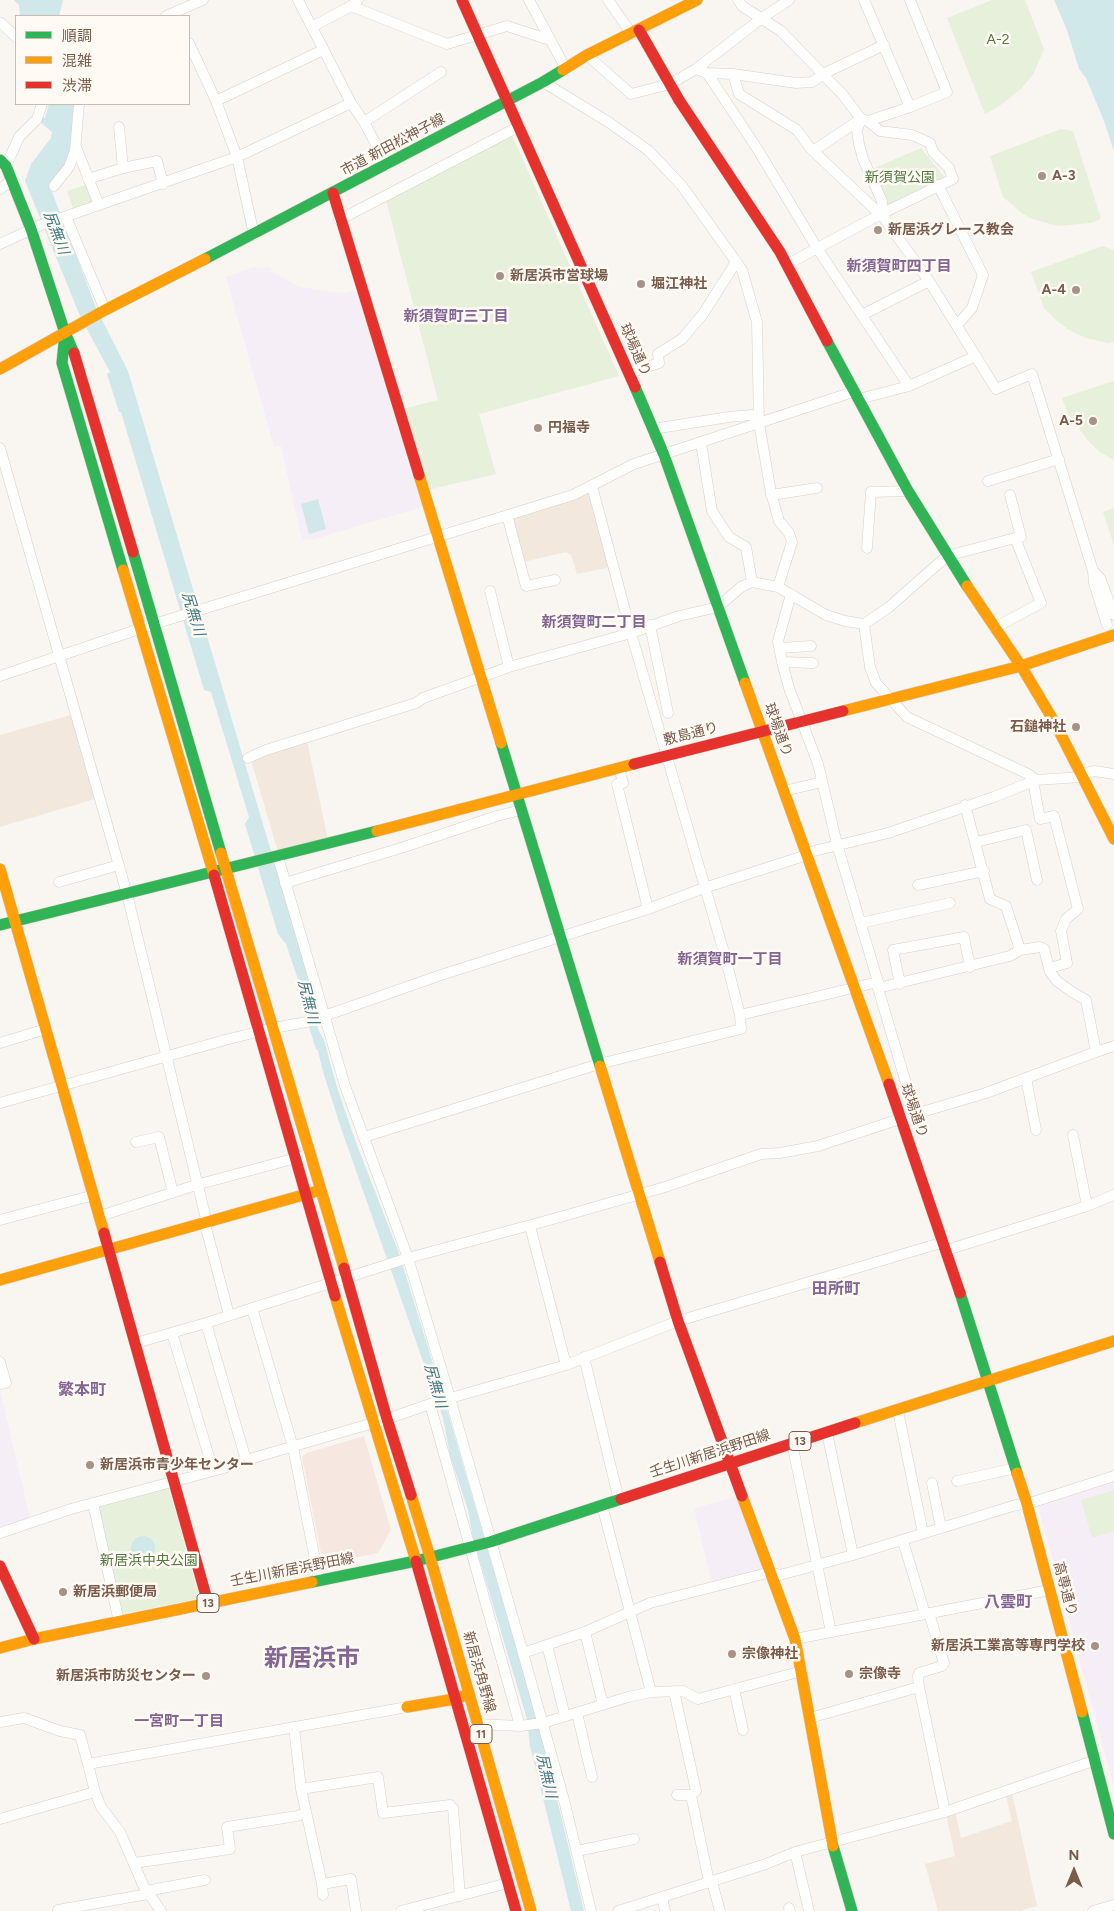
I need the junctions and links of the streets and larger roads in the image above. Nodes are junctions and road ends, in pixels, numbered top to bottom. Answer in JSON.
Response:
{"nodes":[{"id":1,"x":203,"y":0,"type":"edge"},
{"id":2,"x":298,"y":0,"type":"edge"},
{"id":3,"x":462,"y":0,"type":"edge"},
{"id":4,"x":529,"y":0,"type":"edge"},
{"id":5,"x":608,"y":0,"type":"edge"},
{"id":6,"x":697,"y":0,"type":"edge"},
{"id":7,"x":738,"y":0,"type":"edge"},
{"id":8,"x":789,"y":0,"type":"edge"},
{"id":9,"x":864,"y":0,"type":"edge"},
{"id":10,"x":910,"y":0,"type":"edge"},
{"id":11,"x":355,"y":3,"type":"edge"},
{"id":12,"x":172,"y":15,"type":"edge"},
{"id":13,"x":0,"y":17,"type":"edge"},
{"id":14,"x":762,"y":18,"type":"junction"},
{"id":15,"x":0,"y":23,"type":"edge"},
{"id":16,"x":312,"y":27,"type":"junction"},
{"id":17,"x":635,"y":32,"type":"junction"},
{"id":18,"x":478,"y":34,"type":"junction"},
{"id":19,"x":15,"y":36,"type":"edge"},
{"id":20,"x":550,"y":40,"type":"junction"},
{"id":21,"x":190,"y":45,"type":"edge"},
{"id":22,"x":884,"y":45,"type":"junction"},
{"id":23,"x":323,"y":50,"type":"junction"},
{"id":24,"x":588,"y":55,"type":"junction"},
{"id":25,"x":566,"y":68,"type":"junction"},
{"id":26,"x":696,"y":69,"type":"junction"},
{"id":27,"x":441,"y":72,"type":"dead end"},
{"id":28,"x":706,"y":74,"type":"junction"},
{"id":29,"x":732,"y":74,"type":"junction"},
{"id":30,"x":823,"y":75,"type":"junction"},
{"id":31,"x":543,"y":82,"type":"junction"},
{"id":32,"x":670,"y":84,"type":"junction"},
{"id":33,"x":216,"y":101,"type":"junction"},
{"id":34,"x":507,"y":101,"type":"junction"},
{"id":35,"x":351,"y":103,"type":"junction"},
{"id":36,"x":42,"y":105,"type":"edge"},
{"id":37,"x":79,"y":105,"type":"edge"},
{"id":38,"x":910,"y":107,"type":"junction"},
{"id":39,"x":865,"y":120,"type":"junction"},
{"id":40,"x":364,"y":122,"type":"junction"},
{"id":41,"x":520,"y":126,"type":"junction"},
{"id":42,"x":119,"y":127,"type":"dead end"},
{"id":43,"x":76,"y":147,"type":"junction"},
{"id":44,"x":814,"y":150,"type":"junction"},
{"id":45,"x":237,"y":157,"type":"junction"},
{"id":46,"x":3,"y":163,"type":"edge"},
{"id":47,"x":387,"y":165,"type":"junction"},
{"id":48,"x":123,"y":168,"type":"junction"},
{"id":49,"x":88,"y":179,"type":"junction"},
{"id":50,"x":12,"y":181,"type":"junction"},
{"id":51,"x":163,"y":184,"type":"junction"},
{"id":52,"x":938,"y":185,"type":"junction"},
{"id":53,"x":54,"y":186,"type":"dead end"},
{"id":54,"x":0,"y":189,"type":"edge"},
{"id":55,"x":332,"y":193,"type":"junction"},
{"id":56,"x":99,"y":205,"type":"junction"},
{"id":57,"x":880,"y":214,"type":"junction"},
{"id":58,"x":64,"y":217,"type":"junction"},
{"id":59,"x":339,"y":220,"type":"junction"},
{"id":60,"x":36,"y":227,"type":"junction"},
{"id":61,"x":254,"y":236,"type":"junction"},
{"id":62,"x":0,"y":244,"type":"edge"},
{"id":63,"x":817,"y":248,"type":"junction"},
{"id":64,"x":736,"y":262,"type":"junction"},
{"id":65,"x":786,"y":265,"type":"junction"},
{"id":66,"x":929,"y":281,"type":"junction"},
{"id":67,"x":103,"y":312,"type":"junction"},
{"id":68,"x":862,"y":315,"type":"junction"},
{"id":69,"x":957,"y":326,"type":"junction"},
{"id":70,"x":65,"y":333,"type":"junction"},
{"id":71,"x":976,"y":356,"type":"junction"},
{"id":72,"x":0,"y":369,"type":"edge"},
{"id":73,"x":630,"y":373,"type":"junction"},
{"id":74,"x":909,"y":386,"type":"junction"},
{"id":75,"x":856,"y":396,"type":"junction"},
{"id":76,"x":759,"y":420,"type":"junction"},
{"id":77,"x":653,"y":429,"type":"junction"},
{"id":78,"x":701,"y":442,"type":"junction"},
{"id":79,"x":0,"y":448,"type":"edge"},
{"id":80,"x":664,"y":455,"type":"junction"},
{"id":81,"x":1059,"y":459,"type":"junction"},
{"id":82,"x":988,"y":481,"type":"dead end"},
{"id":83,"x":592,"y":486,"type":"junction"},
{"id":84,"x":817,"y":488,"type":"dead end"},
{"id":85,"x":908,"y":491,"type":"junction"},
{"id":86,"x":771,"y":495,"type":"junction"},
{"id":87,"x":1010,"y":495,"type":"dead end"},
{"id":88,"x":507,"y":515,"type":"junction"},
{"id":89,"x":438,"y":536,"type":"junction"},
{"id":90,"x":1015,"y":538,"type":"junction"},
{"id":91,"x":867,"y":548,"type":"dead end"},
{"id":92,"x":947,"y":556,"type":"junction"},
{"id":93,"x":1093,"y":571,"type":"junction"},
{"id":94,"x":555,"y":580,"type":"dead end"},
{"id":95,"x":752,"y":582,"type":"junction"},
{"id":96,"x":778,"y":586,"type":"junction"},
{"id":97,"x":490,"y":591,"type":"dead end"},
{"id":98,"x":791,"y":594,"type":"junction"},
{"id":99,"x":718,"y":607,"type":"junction"},
{"id":100,"x":1114,"y":615,"type":"edge"},
{"id":101,"x":154,"y":624,"type":"junction"},
{"id":102,"x":864,"y":624,"type":"junction"},
{"id":103,"x":650,"y":625,"type":"junction"},
{"id":104,"x":1107,"y":625,"type":"dead end"},
{"id":105,"x":141,"y":628,"type":"junction"},
{"id":106,"x":994,"y":628,"type":"junction"},
{"id":107,"x":631,"y":632,"type":"junction"},
{"id":108,"x":1114,"y":635,"type":"edge"},
{"id":109,"x":811,"y":646,"type":"dead end"},
{"id":110,"x":780,"y":648,"type":"junction"},
{"id":111,"x":59,"y":657,"type":"junction"},
{"id":112,"x":782,"y":662,"type":"junction"},
{"id":113,"x":813,"y":663,"type":"dead end"},
{"id":114,"x":1021,"y":666,"type":"junction"},
{"id":115,"x":509,"y":667,"type":"junction"},
{"id":116,"x":0,"y":676,"type":"edge"},
{"id":117,"x":481,"y":676,"type":"junction"},
{"id":118,"x":175,"y":692,"type":"junction"},
{"id":119,"x":160,"y":696,"type":"junction"},
{"id":120,"x":891,"y":699,"type":"junction"},
{"id":121,"x":668,"y":713,"type":"dead end"},
{"id":122,"x":801,"y":721,"type":"junction"},
{"id":123,"x":763,"y":731,"type":"junction"},
{"id":124,"x":666,"y":755,"type":"junction"},
{"id":125,"x":248,"y":758,"type":"dead end"},
{"id":126,"x":619,"y":768,"type":"junction"},
{"id":127,"x":1114,"y":774,"type":"edge"},
{"id":128,"x":1081,"y":775,"type":"junction"},
{"id":129,"x":1035,"y":781,"type":"junction"},
{"id":130,"x":822,"y":782,"type":"junction"},
{"id":131,"x":784,"y":791,"type":"junction"},
{"id":132,"x":516,"y":795,"type":"junction"},
{"id":133,"x":965,"y":805,"type":"junction"},
{"id":134,"x":521,"y":810,"type":"junction"},
{"id":135,"x":1114,"y":839,"type":"edge"},
{"id":136,"x":976,"y":842,"type":"junction"},
{"id":137,"x":837,"y":844,"type":"junction"},
{"id":138,"x":807,"y":855,"type":"junction"},
{"id":139,"x":276,"y":858,"type":"junction"},
{"id":140,"x":119,"y":865,"type":"junction"},
{"id":141,"x":0,"y":868,"type":"edge"},
{"id":142,"x":226,"y":870,"type":"junction"},
{"id":143,"x":984,"y":871,"type":"junction"},
{"id":144,"x":213,"y":873,"type":"junction"},
{"id":145,"x":1037,"y":880,"type":"dead end"},
{"id":146,"x":59,"y":882,"type":"dead end"},
{"id":147,"x":285,"y":883,"type":"junction"},
{"id":148,"x":918,"y":885,"type":"dead end"},
{"id":149,"x":704,"y":888,"type":"junction"},
{"id":150,"x":127,"y":894,"type":"junction"},
{"id":151,"x":950,"y":903,"type":"dead end"},
{"id":152,"x":648,"y":909,"type":"junction"},
{"id":153,"x":15,"y":921,"type":"junction"},
{"id":154,"x":861,"y":923,"type":"junction"},
{"id":155,"x":0,"y":925,"type":"edge"},
{"id":156,"x":559,"y":938,"type":"junction"},
{"id":157,"x":1020,"y":950,"type":"junction"},
{"id":158,"x":970,"y":967,"type":"junction"},
{"id":159,"x":1050,"y":968,"type":"junction"},
{"id":160,"x":900,"y":984,"type":"junction"},
{"id":161,"x":878,"y":985,"type":"junction"},
{"id":162,"x":854,"y":987,"type":"junction"},
{"id":163,"x":740,"y":1016,"type":"junction"},
{"id":164,"x":322,"y":1017,"type":"junction"},
{"id":165,"x":273,"y":1028,"type":"junction"},
{"id":166,"x":46,"y":1029,"type":"junction"},
{"id":167,"x":260,"y":1032,"type":"junction"},
{"id":168,"x":0,"y":1043,"type":"edge"},
{"id":169,"x":1114,"y":1046,"type":"edge"},
{"id":170,"x":1096,"y":1052,"type":"junction"},
{"id":171,"x":166,"y":1056,"type":"junction"},
{"id":172,"x":599,"y":1064,"type":"junction"},
{"id":173,"x":1026,"y":1078,"type":"junction"},
{"id":174,"x":62,"y":1086,"type":"junction"},
{"id":175,"x":0,"y":1103,"type":"edge"},
{"id":176,"x":915,"y":1114,"type":"junction"},
{"id":177,"x":901,"y":1118,"type":"junction"},
{"id":178,"x":1036,"y":1130,"type":"dead end"},
{"id":179,"x":1073,"y":1135,"type":"dead end"},
{"id":180,"x":364,"y":1137,"type":"junction"},
{"id":181,"x":136,"y":1142,"type":"dead end"},
{"id":182,"x":312,"y":1154,"type":"junction"},
{"id":183,"x":296,"y":1158,"type":"junction"},
{"id":184,"x":196,"y":1185,"type":"junction"},
{"id":185,"x":322,"y":1190,"type":"junction"},
{"id":186,"x":173,"y":1193,"type":"junction"},
{"id":187,"x":306,"y":1194,"type":"junction"},
{"id":188,"x":638,"y":1194,"type":"junction"},
{"id":189,"x":94,"y":1195,"type":"junction"},
{"id":190,"x":1114,"y":1195,"type":"edge"},
{"id":191,"x":1087,"y":1206,"type":"junction"},
{"id":192,"x":100,"y":1216,"type":"junction"},
{"id":193,"x":0,"y":1220,"type":"edge"},
{"id":194,"x":206,"y":1224,"type":"junction"},
{"id":195,"x":530,"y":1226,"type":"junction"},
{"id":196,"x":945,"y":1246,"type":"junction"},
{"id":197,"x":109,"y":1250,"type":"junction"},
{"id":198,"x":406,"y":1259,"type":"junction"},
{"id":199,"x":348,"y":1278,"type":"junction"},
{"id":200,"x":0,"y":1280,"type":"edge"},
{"id":201,"x":332,"y":1283,"type":"junction"},
{"id":202,"x":252,"y":1308,"type":"junction"},
{"id":203,"x":229,"y":1315,"type":"junction"},
{"id":204,"x":678,"y":1321,"type":"junction"},
{"id":205,"x":206,"y":1323,"type":"junction"},
{"id":206,"x":172,"y":1333,"type":"junction"},
{"id":207,"x":1114,"y":1341,"type":"edge"},
{"id":208,"x":136,"y":1343,"type":"junction"},
{"id":209,"x":584,"y":1358,"type":"junction"},
{"id":210,"x":0,"y":1362,"type":"edge"},
{"id":211,"x":566,"y":1365,"type":"junction"},
{"id":212,"x":989,"y":1381,"type":"junction"},
{"id":213,"x":0,"y":1384,"type":"edge"},
{"id":214,"x":448,"y":1399,"type":"junction"},
{"id":215,"x":431,"y":1404,"type":"junction"},
{"id":216,"x":898,"y":1411,"type":"junction"},
{"id":217,"x":387,"y":1419,"type":"junction"},
{"id":218,"x":374,"y":1423,"type":"junction"},
{"id":219,"x":826,"y":1433,"type":"junction"},
{"id":220,"x":792,"y":1443,"type":"junction"},
{"id":221,"x":292,"y":1447,"type":"junction"},
{"id":222,"x":246,"y":1460,"type":"junction"},
{"id":223,"x":731,"y":1464,"type":"junction"},
{"id":224,"x":1016,"y":1468,"type":"junction"},
{"id":225,"x":213,"y":1470,"type":"junction"},
{"id":226,"x":1114,"y":1476,"type":"edge"},
{"id":227,"x":175,"y":1481,"type":"junction"},
{"id":228,"x":957,"y":1481,"type":"dead end"},
{"id":229,"x":932,"y":1484,"type":"dead end"},
{"id":230,"x":619,"y":1500,"type":"junction"},
{"id":231,"x":93,"y":1503,"type":"junction"},
{"id":232,"x":1027,"y":1504,"type":"junction"},
{"id":233,"x":602,"y":1505,"type":"junction"},
{"id":234,"x":941,"y":1528,"type":"junction"},
{"id":235,"x":0,"y":1533,"type":"edge"},
{"id":236,"x":923,"y":1533,"type":"junction"},
{"id":237,"x":903,"y":1541,"type":"junction"},
{"id":238,"x":489,"y":1542,"type":"junction"},
{"id":239,"x":471,"y":1547,"type":"junction"},
{"id":240,"x":853,"y":1555,"type":"junction"},
{"id":241,"x":430,"y":1557,"type":"junction"},
{"id":242,"x":416,"y":1560,"type":"junction"},
{"id":243,"x":818,"y":1564,"type":"junction"},
{"id":244,"x":0,"y":1566,"type":"edge"},
{"id":245,"x":771,"y":1572,"type":"junction"},
{"id":246,"x":319,"y":1580,"type":"junction"},
{"id":247,"x":1050,"y":1590,"type":"junction"},
{"id":248,"x":208,"y":1603,"type":"junction"},
{"id":249,"x":630,"y":1611,"type":"junction"},
{"id":250,"x":927,"y":1614,"type":"junction"},
{"id":251,"x":118,"y":1622,"type":"junction"},
{"id":252,"x":585,"y":1632,"type":"junction"},
{"id":253,"x":831,"y":1632,"type":"junction"},
{"id":254,"x":34,"y":1639,"type":"junction"},
{"id":255,"x":795,"y":1639,"type":"junction"},
{"id":256,"x":547,"y":1645,"type":"junction"},
{"id":257,"x":0,"y":1648,"type":"edge"},
{"id":258,"x":523,"y":1653,"type":"junction"},
{"id":259,"x":802,"y":1671,"type":"junction"},
{"id":260,"x":919,"y":1686,"type":"junction"},
{"id":261,"x":734,"y":1689,"type":"junction"},
{"id":262,"x":674,"y":1691,"type":"junction"},
{"id":263,"x":651,"y":1692,"type":"junction"},
{"id":264,"x":469,"y":1694,"type":"junction"},
{"id":265,"x":455,"y":1699,"type":"junction"},
{"id":266,"x":603,"y":1705,"type":"junction"},
{"id":267,"x":407,"y":1707,"type":"joint"},
{"id":268,"x":577,"y":1713,"type":"junction"},
{"id":269,"x":565,"y":1716,"type":"junction"},
{"id":270,"x":810,"y":1718,"type":"junction"},
{"id":271,"x":0,"y":1722,"type":"edge"},
{"id":272,"x":478,"y":1724,"type":"junction"},
{"id":273,"x":542,"y":1724,"type":"junction"},
{"id":274,"x":522,"y":1726,"type":"junction"},
{"id":275,"x":294,"y":1727,"type":"junction"},
{"id":276,"x":743,"y":1730,"type":"dead end"},
{"id":277,"x":1096,"y":1760,"type":"junction"},
{"id":278,"x":88,"y":1764,"type":"junction"},
{"id":279,"x":592,"y":1777,"type":"dead end"},
{"id":280,"x":301,"y":1789,"type":"junction"},
{"id":281,"x":696,"y":1791,"type":"dead end"},
{"id":282,"x":95,"y":1792,"type":"junction"},
{"id":283,"x":676,"y":1795,"type":"dead end"},
{"id":284,"x":945,"y":1812,"type":"junction"},
{"id":285,"x":306,"y":1813,"type":"junction"},
{"id":286,"x":0,"y":1819,"type":"edge"},
{"id":287,"x":1114,"y":1834,"type":"edge"},
{"id":288,"x":634,"y":1839,"type":"dead end"},
{"id":289,"x":832,"y":1842,"type":"junction"},
{"id":290,"x":577,"y":1851,"type":"junction"},
{"id":291,"x":795,"y":1852,"type":"junction"},
{"id":292,"x":134,"y":1863,"type":"junction"},
{"id":293,"x":205,"y":1880,"type":"dead end"},
{"id":294,"x":711,"y":1882,"type":"junction"},
{"id":295,"x":508,"y":1883,"type":"junction"},
{"id":296,"x":322,"y":1884,"type":"junction"},
{"id":297,"x":147,"y":1893,"type":"junction"},
{"id":298,"x":324,"y":1895,"type":"dead end"},
{"id":299,"x":460,"y":1896,"type":"junction"},
{"id":300,"x":662,"y":1898,"type":"junction"},
{"id":301,"x":1114,"y":1905,"type":"edge"},
{"id":302,"x":58,"y":1910,"type":"dead end"},
{"id":303,"x":161,"y":1911,"type":"edge"},
{"id":304,"x":356,"y":1911,"type":"edge"},
{"id":305,"x":404,"y":1911,"type":"edge"},
{"id":306,"x":516,"y":1911,"type":"edge"},
{"id":307,"x":531,"y":1911,"type":"edge"},
{"id":308,"x":591,"y":1911,"type":"edge"},
{"id":309,"x":618,"y":1911,"type":"edge"},
{"id":310,"x":665,"y":1911,"type":"edge"},
{"id":311,"x":720,"y":1911,"type":"edge"},
{"id":312,"x":809,"y":1911,"type":"edge"},
{"id":313,"x":852,"y":1911,"type":"edge"},
{"id":314,"x":1093,"y":1911,"type":"edge"}],
"edges":[{"from":1,"to":12,"type":"street"},
{"from":2,"to":16,"type":"street"},
{"from":3,"to":18,"type":"street","name":"球場通り"},
{"from":4,"to":20,"type":"street"},
{"from":5,"to":17,"type":"street"},
{"from":6,"to":17,"type":"street","name":"市道 新田松神子線"},
{"from":7,"to":14,"type":"street"},
{"from":8,"to":14,"type":"street"},
{"from":9,"to":22,"type":"street"},
{"from":10,"to":38,"type":"street"},
{"from":11,"to":16,"type":"street"},
{"from":11,"to":18,"type":"street"},
{"from":13,"to":15,"type":"street"},
{"from":14,"to":26,"type":"street"},
{"from":14,"to":30,"type":"street"},
{"from":15,"to":19,"type":"street"},
{"from":16,"to":23,"type":"street"},
{"from":17,"to":24,"type":"street","name":"市道 新田松神子線"},
{"from":17,"to":32,"type":"street"},
{"from":18,"to":20,"type":"street"},
{"from":18,"to":34,"type":"street","name":"球場通り"},
{"from":20,"to":25,"type":"street"},
{"from":21,"to":33,"type":"street"},
{"from":22,"to":30,"type":"street"},
{"from":22,"to":38,"type":"street"},
{"from":23,"to":33,"type":"street"},
{"from":23,"to":35,"type":"street"},
{"from":24,"to":25,"type":"street","name":"市道 新田松神子線"},
{"from":24,"to":32,"type":"street"},
{"from":25,"to":31,"type":"street","name":"市道 新田松神子線"},
{"from":26,"to":28,"type":"street"},
{"from":26,"to":32,"type":"street"},
{"from":27,"to":40,"type":"street"},
{"from":28,"to":29,"type":"street"},
{"from":28,"to":63,"type":"street"},
{"from":29,"to":30,"type":"street"},
{"from":29,"to":44,"type":"street"},
{"from":30,"to":39,"type":"street"},
{"from":31,"to":34,"type":"street","name":"市道 新田松神子線"},
{"from":31,"to":64,"type":"street"},
{"from":32,"to":65,"type":"street"},
{"from":33,"to":45,"type":"street"},
{"from":34,"to":41,"type":"street","name":"球場通り"},
{"from":34,"to":47,"type":"street","name":"市道 新田松神子線"},
{"from":35,"to":40,"type":"street"},
{"from":35,"to":45,"type":"street"},
{"from":36,"to":46,"type":"street"},
{"from":37,"to":43,"type":"street"},
{"from":38,"to":39,"type":"street"},
{"from":39,"to":44,"type":"street"},
{"from":39,"to":52,"type":"street"},
{"from":39,"to":57,"type":"street"},
{"from":40,"to":47,"type":"street"},
{"from":41,"to":59,"type":"street"},
{"from":41,"to":73,"type":"street","name":"球場通り"},
{"from":42,"to":48,"type":"street"},
{"from":43,"to":49,"type":"street"},
{"from":43,"to":53,"type":"street"},
{"from":44,"to":57,"type":"street"},
{"from":45,"to":51,"type":"street"},
{"from":45,"to":61,"type":"street"},
{"from":46,"to":50,"type":"street","name":"新居浜角野線"},
{"from":47,"to":55,"type":"street","name":"市道 新田松神子線"},
{"from":48,"to":49,"type":"street"},
{"from":48,"to":51,"type":"street"},
{"from":49,"to":56,"type":"street"},
{"from":50,"to":54,"type":"street"},
{"from":50,"to":60,"type":"street","name":"新居浜角野線"},
{"from":51,"to":56,"type":"street"},
{"from":52,"to":57,"type":"street"},
{"from":52,"to":69,"type":"street"},
{"from":55,"to":59,"type":"street"},
{"from":55,"to":61,"type":"street","name":"市道 新田松神子線"},
{"from":56,"to":58,"type":"street"},
{"from":57,"to":63,"type":"street"},
{"from":57,"to":66,"type":"street"},
{"from":58,"to":60,"type":"street"},
{"from":58,"to":67,"type":"street"},
{"from":59,"to":89,"type":"street"},
{"from":60,"to":62,"type":"street"},
{"from":60,"to":70,"type":"street","name":"新居浜角野線"},
{"from":61,"to":67,"type":"street","name":"市道 新田松神子線"},
{"from":63,"to":65,"type":"street"},
{"from":63,"to":68,"type":"street"},
{"from":64,"to":73,"type":"street"},
{"from":64,"to":76,"type":"street"},
{"from":65,"to":75,"type":"street"},
{"from":66,"to":68,"type":"street"},
{"from":66,"to":69,"type":"street"},
{"from":67,"to":70,"type":"street","name":"市道 新田松神子線"},
{"from":68,"to":74,"type":"street"},
{"from":69,"to":71,"type":"street"},
{"from":70,"to":72,"type":"street","name":"市道 新田松神子線"},
{"from":70,"to":101,"type":"street","name":"新居浜角野線"},
{"from":70,"to":105,"type":"street"},
{"from":71,"to":74,"type":"street"},
{"from":71,"to":81,"type":"street"},
{"from":73,"to":77,"type":"street","name":"球場通り"},
{"from":74,"to":75,"type":"street"},
{"from":75,"to":76,"type":"street"},
{"from":75,"to":85,"type":"street"},
{"from":76,"to":77,"type":"street"},
{"from":76,"to":78,"type":"street"},
{"from":76,"to":86,"type":"street"},
{"from":77,"to":80,"type":"street","name":"球場通り"},
{"from":78,"to":80,"type":"street"},
{"from":78,"to":95,"type":"street"},
{"from":79,"to":111,"type":"street"},
{"from":80,"to":83,"type":"street"},
{"from":80,"to":99,"type":"street","name":"球場通り"},
{"from":81,"to":82,"type":"street"},
{"from":81,"to":93,"type":"street"},
{"from":83,"to":88,"type":"street"},
{"from":83,"to":107,"type":"street"},
{"from":84,"to":86,"type":"street"},
{"from":85,"to":91,"type":"street"},
{"from":85,"to":92,"type":"street"},
{"from":86,"to":96,"type":"street"},
{"from":87,"to":90,"type":"street"},
{"from":88,"to":89,"type":"street"},
{"from":88,"to":94,"type":"street"},
{"from":89,"to":101,"type":"street"},
{"from":89,"to":117,"type":"street"},
{"from":90,"to":92,"type":"street"},
{"from":90,"to":106,"type":"street"},
{"from":92,"to":102,"type":"street"},
{"from":92,"to":106,"type":"street"},
{"from":93,"to":100,"type":"street"},
{"from":93,"to":104,"type":"street"},
{"from":95,"to":96,"type":"street"},
{"from":95,"to":99,"type":"street"},
{"from":96,"to":98,"type":"street"},
{"from":97,"to":115,"type":"street"},
{"from":98,"to":102,"type":"street"},
{"from":98,"to":110,"type":"street"},
{"from":99,"to":103,"type":"street"},
{"from":99,"to":123,"type":"street","name":"球場通り"},
{"from":101,"to":105,"type":"street"},
{"from":101,"to":118,"type":"street","name":"新居浜角野線"},
{"from":102,"to":120,"type":"street"},
{"from":103,"to":107,"type":"street"},
{"from":103,"to":121,"type":"street"},
{"from":105,"to":111,"type":"street"},
{"from":105,"to":119,"type":"street"},
{"from":106,"to":114,"type":"street"},
{"from":107,"to":115,"type":"street"},
{"from":107,"to":124,"type":"street"},
{"from":108,"to":114,"type":"street","name":"敷島通り"},
{"from":109,"to":110,"type":"street"},
{"from":110,"to":112,"type":"street"},
{"from":111,"to":116,"type":"street"},
{"from":111,"to":140,"type":"street"},
{"from":112,"to":113,"type":"street"},
{"from":112,"to":122,"type":"street"},
{"from":114,"to":120,"type":"street","name":"敷島通り"},
{"from":114,"to":128,"type":"street"},
{"from":115,"to":117,"type":"street"},
{"from":117,"to":125,"type":"street"},
{"from":117,"to":132,"type":"street"},
{"from":118,"to":119,"type":"street"},
{"from":118,"to":142,"type":"street","name":"新居浜角野線"},
{"from":119,"to":144,"type":"street"},
{"from":120,"to":122,"type":"street","name":"敷島通り"},
{"from":120,"to":129,"type":"street"},
{"from":122,"to":123,"type":"street","name":"敷島通り"},
{"from":122,"to":130,"type":"street"},
{"from":123,"to":124,"type":"street","name":"敷島通り"},
{"from":123,"to":131,"type":"street","name":"球場通り"},
{"from":124,"to":126,"type":"street","name":"敷島通り"},
{"from":124,"to":149,"type":"street"},
{"from":126,"to":132,"type":"street","name":"敷島通り"},
{"from":126,"to":152,"type":"street"},
{"from":127,"to":128,"type":"street"},
{"from":128,"to":129,"type":"street"},
{"from":128,"to":135,"type":"street"},
{"from":129,"to":133,"type":"street"},
{"from":129,"to":159,"type":"street"},
{"from":130,"to":131,"type":"street"},
{"from":130,"to":137,"type":"street"},
{"from":131,"to":138,"type":"street","name":"球場通り"},
{"from":132,"to":134,"type":"street"},
{"from":132,"to":139,"type":"street","name":"敷島通り"},
{"from":133,"to":136,"type":"street"},
{"from":133,"to":137,"type":"street"},
{"from":134,"to":147,"type":"street"},
{"from":134,"to":156,"type":"street"},
{"from":136,"to":143,"type":"street"},
{"from":136,"to":145,"type":"street"},
{"from":137,"to":138,"type":"street"},
{"from":137,"to":154,"type":"street"},
{"from":138,"to":149,"type":"street"},
{"from":138,"to":162,"type":"street","name":"球場通り"},
{"from":139,"to":142,"type":"street","name":"敷島通り"},
{"from":139,"to":147,"type":"street"},
{"from":140,"to":146,"type":"street"},
{"from":140,"to":150,"type":"street"},
{"from":141,"to":153,"type":"street"},
{"from":142,"to":144,"type":"street"},
{"from":142,"to":165,"type":"street","name":"新居浜角野線"},
{"from":143,"to":148,"type":"street"},
{"from":143,"to":157,"type":"street"},
{"from":144,"to":150,"type":"street"},
{"from":144,"to":167,"type":"street"},
{"from":147,"to":164,"type":"street"},
{"from":149,"to":152,"type":"street"},
{"from":149,"to":163,"type":"street"},
{"from":150,"to":153,"type":"street"},
{"from":150,"to":171,"type":"street"},
{"from":151,"to":154,"type":"street"},
{"from":152,"to":156,"type":"street"},
{"from":153,"to":155,"type":"street"},
{"from":153,"to":166,"type":"street"},
{"from":154,"to":161,"type":"street"},
{"from":156,"to":164,"type":"street"},
{"from":156,"to":172,"type":"street"},
{"from":157,"to":158,"type":"street"},
{"from":157,"to":159,"type":"street"},
{"from":158,"to":160,"type":"street"},
{"from":158,"to":160,"type":"street"},
{"from":159,"to":170,"type":"street"},
{"from":160,"to":161,"type":"street"},
{"from":161,"to":162,"type":"street"},
{"from":161,"to":176,"type":"street"},
{"from":162,"to":163,"type":"street"},
{"from":162,"to":177,"type":"street","name":"球場通り"},
{"from":163,"to":172,"type":"street"},
{"from":164,"to":165,"type":"street"},
{"from":164,"to":180,"type":"street"},
{"from":165,"to":167,"type":"street"},
{"from":165,"to":182,"type":"street","name":"新居浜角野線"},
{"from":166,"to":168,"type":"street"},
{"from":166,"to":174,"type":"street"},
{"from":167,"to":171,"type":"street"},
{"from":167,"to":183,"type":"street"},
{"from":169,"to":170,"type":"street"},
{"from":170,"to":173,"type":"street"},
{"from":171,"to":174,"type":"street"},
{"from":171,"to":184,"type":"street"},
{"from":172,"to":180,"type":"street"},
{"from":172,"to":188,"type":"street"},
{"from":173,"to":176,"type":"street"},
{"from":173,"to":178,"type":"street"},
{"from":174,"to":175,"type":"street"},
{"from":174,"to":189,"type":"street"},
{"from":176,"to":177,"type":"street"},
{"from":177,"to":188,"type":"street"},
{"from":177,"to":196,"type":"street","name":"球場通り"},
{"from":179,"to":191,"type":"street"},
{"from":180,"to":198,"type":"street"},
{"from":181,"to":186,"type":"street"},
{"from":182,"to":183,"type":"street"},
{"from":182,"to":185,"type":"street","name":"新居浜角野線"},
{"from":183,"to":184,"type":"street"},
{"from":183,"to":187,"type":"street"},
{"from":184,"to":186,"type":"street"},
{"from":184,"to":194,"type":"street"},
{"from":185,"to":187,"type":"street"},
{"from":185,"to":199,"type":"street","name":"新居浜角野線"},
{"from":186,"to":192,"type":"street"},
{"from":187,"to":194,"type":"street"},
{"from":187,"to":201,"type":"street"},
{"from":188,"to":195,"type":"street"},
{"from":188,"to":204,"type":"street"},
{"from":189,"to":192,"type":"street"},
{"from":189,"to":193,"type":"street"},
{"from":190,"to":191,"type":"street"},
{"from":191,"to":196,"type":"street"},
{"from":192,"to":197,"type":"street"},
{"from":194,"to":197,"type":"street"},
{"from":194,"to":203,"type":"street"},
{"from":195,"to":198,"type":"street"},
{"from":195,"to":211,"type":"street"},
{"from":196,"to":204,"type":"street"},
{"from":196,"to":212,"type":"street","name":"球場通り"},
{"from":197,"to":200,"type":"street"},
{"from":197,"to":208,"type":"street"},
{"from":198,"to":199,"type":"street"},
{"from":198,"to":214,"type":"street"},
{"from":199,"to":201,"type":"street"},
{"from":199,"to":217,"type":"street","name":"新居浜角野線"},
{"from":201,"to":202,"type":"street"},
{"from":201,"to":218,"type":"street"},
{"from":202,"to":203,"type":"street"},
{"from":202,"to":221,"type":"street"},
{"from":203,"to":205,"type":"street"},
{"from":204,"to":209,"type":"street"},
{"from":204,"to":223,"type":"street"},
{"from":205,"to":206,"type":"street"},
{"from":205,"to":222,"type":"street"},
{"from":206,"to":208,"type":"street"},
{"from":206,"to":225,"type":"street"},
{"from":207,"to":212,"type":"street","name":"壬生川新居浜野田線","number":"13"},
{"from":208,"to":227,"type":"street"},
{"from":209,"to":211,"type":"street"},
{"from":209,"to":230,"type":"street"},
{"from":210,"to":213,"type":"street"},
{"from":211,"to":214,"type":"street"},
{"from":212,"to":216,"type":"street","name":"壬生川新居浜野田線","number":"13"},
{"from":212,"to":224,"type":"street","name":"高専通り"},
{"from":214,"to":215,"type":"street"},
{"from":214,"to":238,"type":"street"},
{"from":215,"to":217,"type":"street"},
{"from":215,"to":239,"type":"street"},
{"from":216,"to":219,"type":"street","name":"壬生川新居浜野田線","number":"13"},
{"from":216,"to":236,"type":"street"},
{"from":217,"to":218,"type":"street"},
{"from":217,"to":241,"type":"street","name":"新居浜角野線"},
{"from":218,"to":221,"type":"street"},
{"from":218,"to":242,"type":"street"},
{"from":219,"to":220,"type":"street","name":"壬生川新居浜野田線","number":"13"},
{"from":219,"to":240,"type":"street"},
{"from":220,"to":223,"type":"street","name":"壬生川新居浜野田線","number":"13"},
{"from":220,"to":243,"type":"street"},
{"from":221,"to":222,"type":"street"},
{"from":221,"to":246,"type":"street"},
{"from":222,"to":225,"type":"street"},
{"from":223,"to":230,"type":"street","name":"壬生川新居浜野田線","number":"13"},
{"from":223,"to":245,"type":"street"},
{"from":224,"to":228,"type":"street"},
{"from":224,"to":232,"type":"street","name":"高専通り"},
{"from":225,"to":227,"type":"street"},
{"from":226,"to":232,"type":"street"},
{"from":227,"to":231,"type":"street"},
{"from":227,"to":248,"type":"street"},
{"from":229,"to":234,"type":"street"},
{"from":230,"to":233,"type":"street","name":"壬生川新居浜野田線","number":"13"},
{"from":231,"to":235,"type":"street"},
{"from":231,"to":251,"type":"street"},
{"from":232,"to":234,"type":"street"},
{"from":232,"to":247,"type":"street","name":"高専通り"},
{"from":233,"to":238,"type":"street","name":"壬生川新居浜野田線","number":"13"},
{"from":233,"to":249,"type":"street"},
{"from":234,"to":236,"type":"street"},
{"from":236,"to":237,"type":"street"},
{"from":237,"to":240,"type":"street"},
{"from":237,"to":250,"type":"street"},
{"from":238,"to":239,"type":"street","number":"13"},
{"from":238,"to":258,"type":"street"},
{"from":239,"to":241,"type":"street","name":"壬生川新居浜野田線","number":"13"},
{"from":239,"to":274,"type":"street"},
{"from":240,"to":243,"type":"street"},
{"from":241,"to":242,"type":"street","name":"壬生川新居浜野田線","number":"13"},
{"from":241,"to":264,"type":"street","name":"新居浜角野線","number":"11"},
{"from":242,"to":246,"type":"street","name":"壬生川新居浜野田線","number":"13"},
{"from":242,"to":265,"type":"street","number":"11"},
{"from":243,"to":245,"type":"street"},
{"from":243,"to":253,"type":"street"},
{"from":244,"to":254,"type":"street"},
{"from":245,"to":249,"type":"street"},
{"from":245,"to":255,"type":"street"},
{"from":246,"to":248,"type":"street","name":"壬生川新居浜野田線","number":"13"},
{"from":247,"to":250,"type":"street"},
{"from":247,"to":277,"type":"street","name":"高専通り"},
{"from":248,"to":251,"type":"street","name":"壬生川新居浜野田線","number":"13"},
{"from":249,"to":252,"type":"street"},
{"from":249,"to":263,"type":"street"},
{"from":250,"to":253,"type":"street"},
{"from":250,"to":260,"type":"street"},
{"from":251,"to":254,"type":"street","name":"壬生川新居浜野田線","number":"13"},
{"from":252,"to":256,"type":"street"},
{"from":252,"to":266,"type":"street"},
{"from":253,"to":255,"type":"street"},
{"from":254,"to":257,"type":"street","name":"壬生川新居浜野田線","number":"13"},
{"from":255,"to":259,"type":"street"},
{"from":256,"to":258,"type":"street"},
{"from":256,"to":269,"type":"street"},
{"from":258,"to":273,"type":"street"},
{"from":259,"to":261,"type":"street"},
{"from":259,"to":270,"type":"street"},
{"from":260,"to":270,"type":"street"},
{"from":260,"to":284,"type":"street"},
{"from":261,"to":262,"type":"street"},
{"from":261,"to":276,"type":"street"},
{"from":262,"to":263,"type":"street"},
{"from":262,"to":281,"type":"street"},
{"from":263,"to":266,"type":"street"},
{"from":264,"to":265,"type":"street"},
{"from":264,"to":272,"type":"street","name":"新居浜角野線","number":"11"},
{"from":265,"to":267,"type":"street"},
{"from":265,"to":295,"type":"street","number":"11"},
{"from":266,"to":268,"type":"street"},
{"from":267,"to":275,"type":"street"},
{"from":268,"to":269,"type":"street"},
{"from":268,"to":279,"type":"street"},
{"from":269,"to":273,"type":"street"},
{"from":270,"to":289,"type":"street"},
{"from":271,"to":278,"type":"street"},
{"from":272,"to":274,"type":"street"},
{"from":272,"to":307,"type":"street","name":"新居浜角野線","number":"11"},
{"from":273,"to":274,"type":"street"},
{"from":273,"to":290,"type":"street"},
{"from":275,"to":278,"type":"street"},
{"from":275,"to":280,"type":"street"},
{"from":277,"to":284,"type":"street"},
{"from":277,"to":287,"type":"street","name":"高専通り"},
{"from":278,"to":282,"type":"street"},
{"from":280,"to":285,"type":"street"},
{"from":280,"to":299,"type":"street"},
{"from":282,"to":286,"type":"street"},
{"from":282,"to":292,"type":"street"},
{"from":283,"to":294,"type":"street"},
{"from":284,"to":289,"type":"street"},
{"from":285,"to":292,"type":"street"},
{"from":285,"to":296,"type":"street"},
{"from":288,"to":290,"type":"street"},
{"from":289,"to":291,"type":"street"},
{"from":289,"to":313,"type":"street"},
{"from":290,"to":308,"type":"street"},
{"from":291,"to":294,"type":"street"},
{"from":291,"to":312,"type":"street"},
{"from":292,"to":297,"type":"street"},
{"from":293,"to":297,"type":"street"},
{"from":294,"to":300,"type":"street"},
{"from":294,"to":311,"type":"street"},
{"from":295,"to":299,"type":"street"},
{"from":295,"to":306,"type":"street","number":"11"},
{"from":296,"to":298,"type":"street"},
{"from":296,"to":304,"type":"street"},
{"from":297,"to":302,"type":"street"},
{"from":297,"to":303,"type":"street"},
{"from":299,"to":305,"type":"street"},
{"from":300,"to":309,"type":"street"},
{"from":300,"to":310,"type":"street"},
{"from":301,"to":314,"type":"street"}]}
